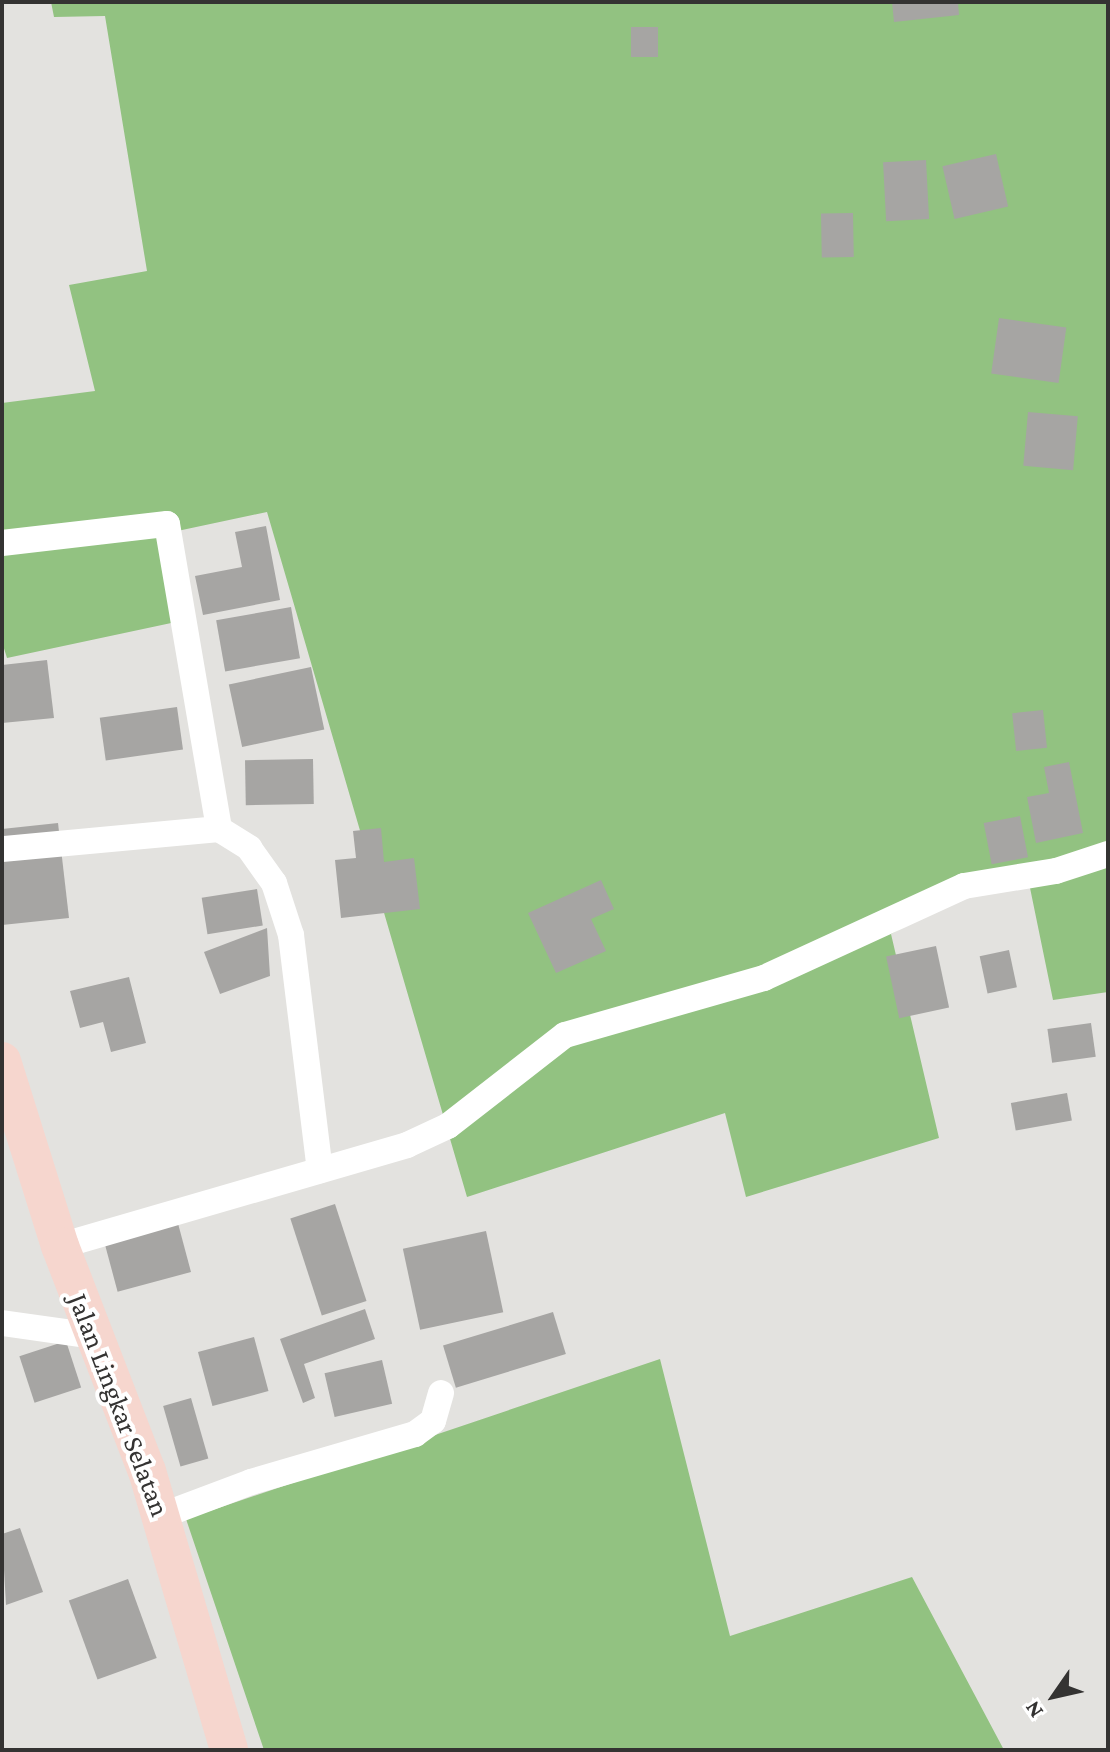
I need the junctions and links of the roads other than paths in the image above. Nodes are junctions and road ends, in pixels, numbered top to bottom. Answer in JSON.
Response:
{"nodes":[{"id":1,"x":2,"y":543,"type":"edge"},
{"id":2,"x":219,"y":829,"type":"junction"},
{"id":3,"x":2,"y":849,"type":"edge"},
{"id":4,"x":1108,"y":854,"type":"edge"},
{"id":5,"x":2,"y":1061,"type":"edge"},
{"id":6,"x":320,"y":1170,"type":"junction"},
{"id":7,"x":60,"y":1246,"type":"junction"},
{"id":8,"x":2,"y":1323,"type":"edge"},
{"id":9,"x":93,"y":1336,"type":"junction"},
{"id":10,"x":441,"y":1393,"type":"dead end"},
{"id":11,"x":161,"y":1516,"type":"junction"},
{"id":12,"x":229,"y":1750,"type":"edge"}],
"edges":[{"from":1,"to":2,"type":"street"},
{"from":2,"to":3,"type":"street"},
{"from":2,"to":6,"type":"street"},
{"from":4,"to":6,"type":"street"},
{"from":5,"to":7,"type":"street","name":"Jalan Lingkar Selatan"},
{"from":6,"to":7,"type":"street"},
{"from":7,"to":9,"type":"street","name":"Jalan Lingkar Selatan"},
{"from":8,"to":9,"type":"street"},
{"from":9,"to":11,"type":"street","name":"Jalan Lingkar Selatan"},
{"from":10,"to":11,"type":"street"},
{"from":11,"to":12,"type":"street","name":"Jalan Lingkar Selatan"}]}
